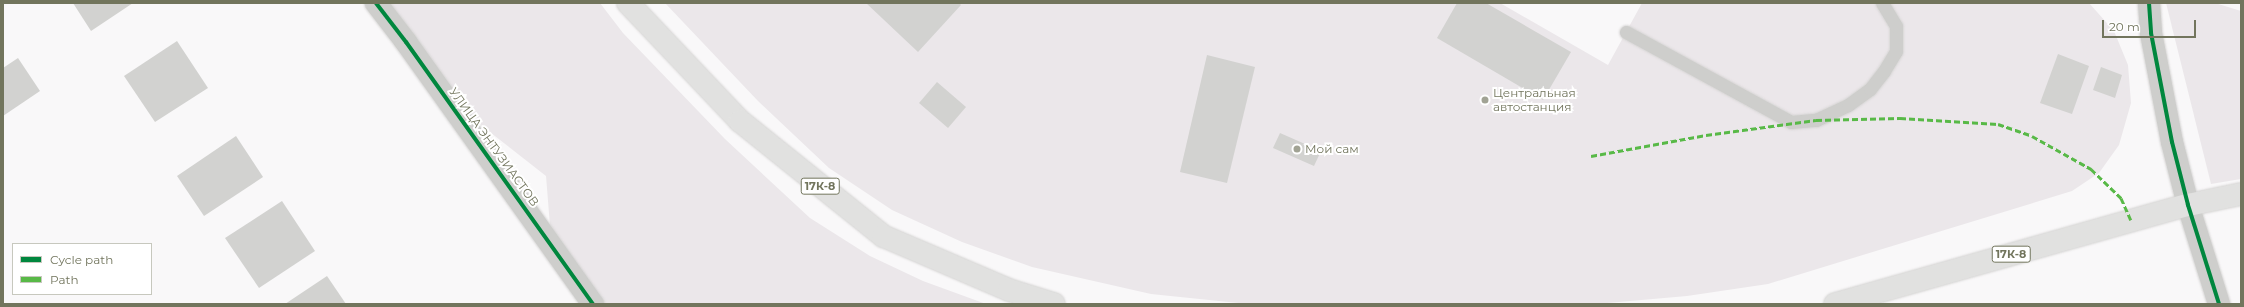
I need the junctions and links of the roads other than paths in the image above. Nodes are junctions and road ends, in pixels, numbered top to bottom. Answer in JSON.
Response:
{"nodes":[{"id":1,"x":376,"y":3,"type":"edge"},
{"id":2,"x":628,"y":3,"type":"edge"},
{"id":3,"x":1882,"y":3,"type":"edge"},
{"id":4,"x":2149,"y":3,"type":"edge"},
{"id":5,"x":1626,"y":32,"type":"dead end"},
{"id":6,"x":2241,"y":194,"type":"edge"},
{"id":7,"x":2188,"y":205,"type":"junction"},
{"id":8,"x":592,"y":304,"type":"edge"},
{"id":9,"x":1054,"y":304,"type":"edge"},
{"id":10,"x":1835,"y":304,"type":"edge"},
{"id":11,"x":2219,"y":304,"type":"edge"}],
"edges":[{"from":1,"to":8,"type":"street","name":"УЛИЦА ЭНТУЗИАСТОВ"},
{"from":2,"to":9,"type":"main road","number":"17К-8"},
{"from":3,"to":5,"type":"lane"},
{"from":4,"to":7,"type":"street"},
{"from":6,"to":7,"type":"main road","number":"17К-8"},
{"from":7,"to":10,"type":"main road","number":"17К-8"},
{"from":7,"to":11,"type":"street"}]}
